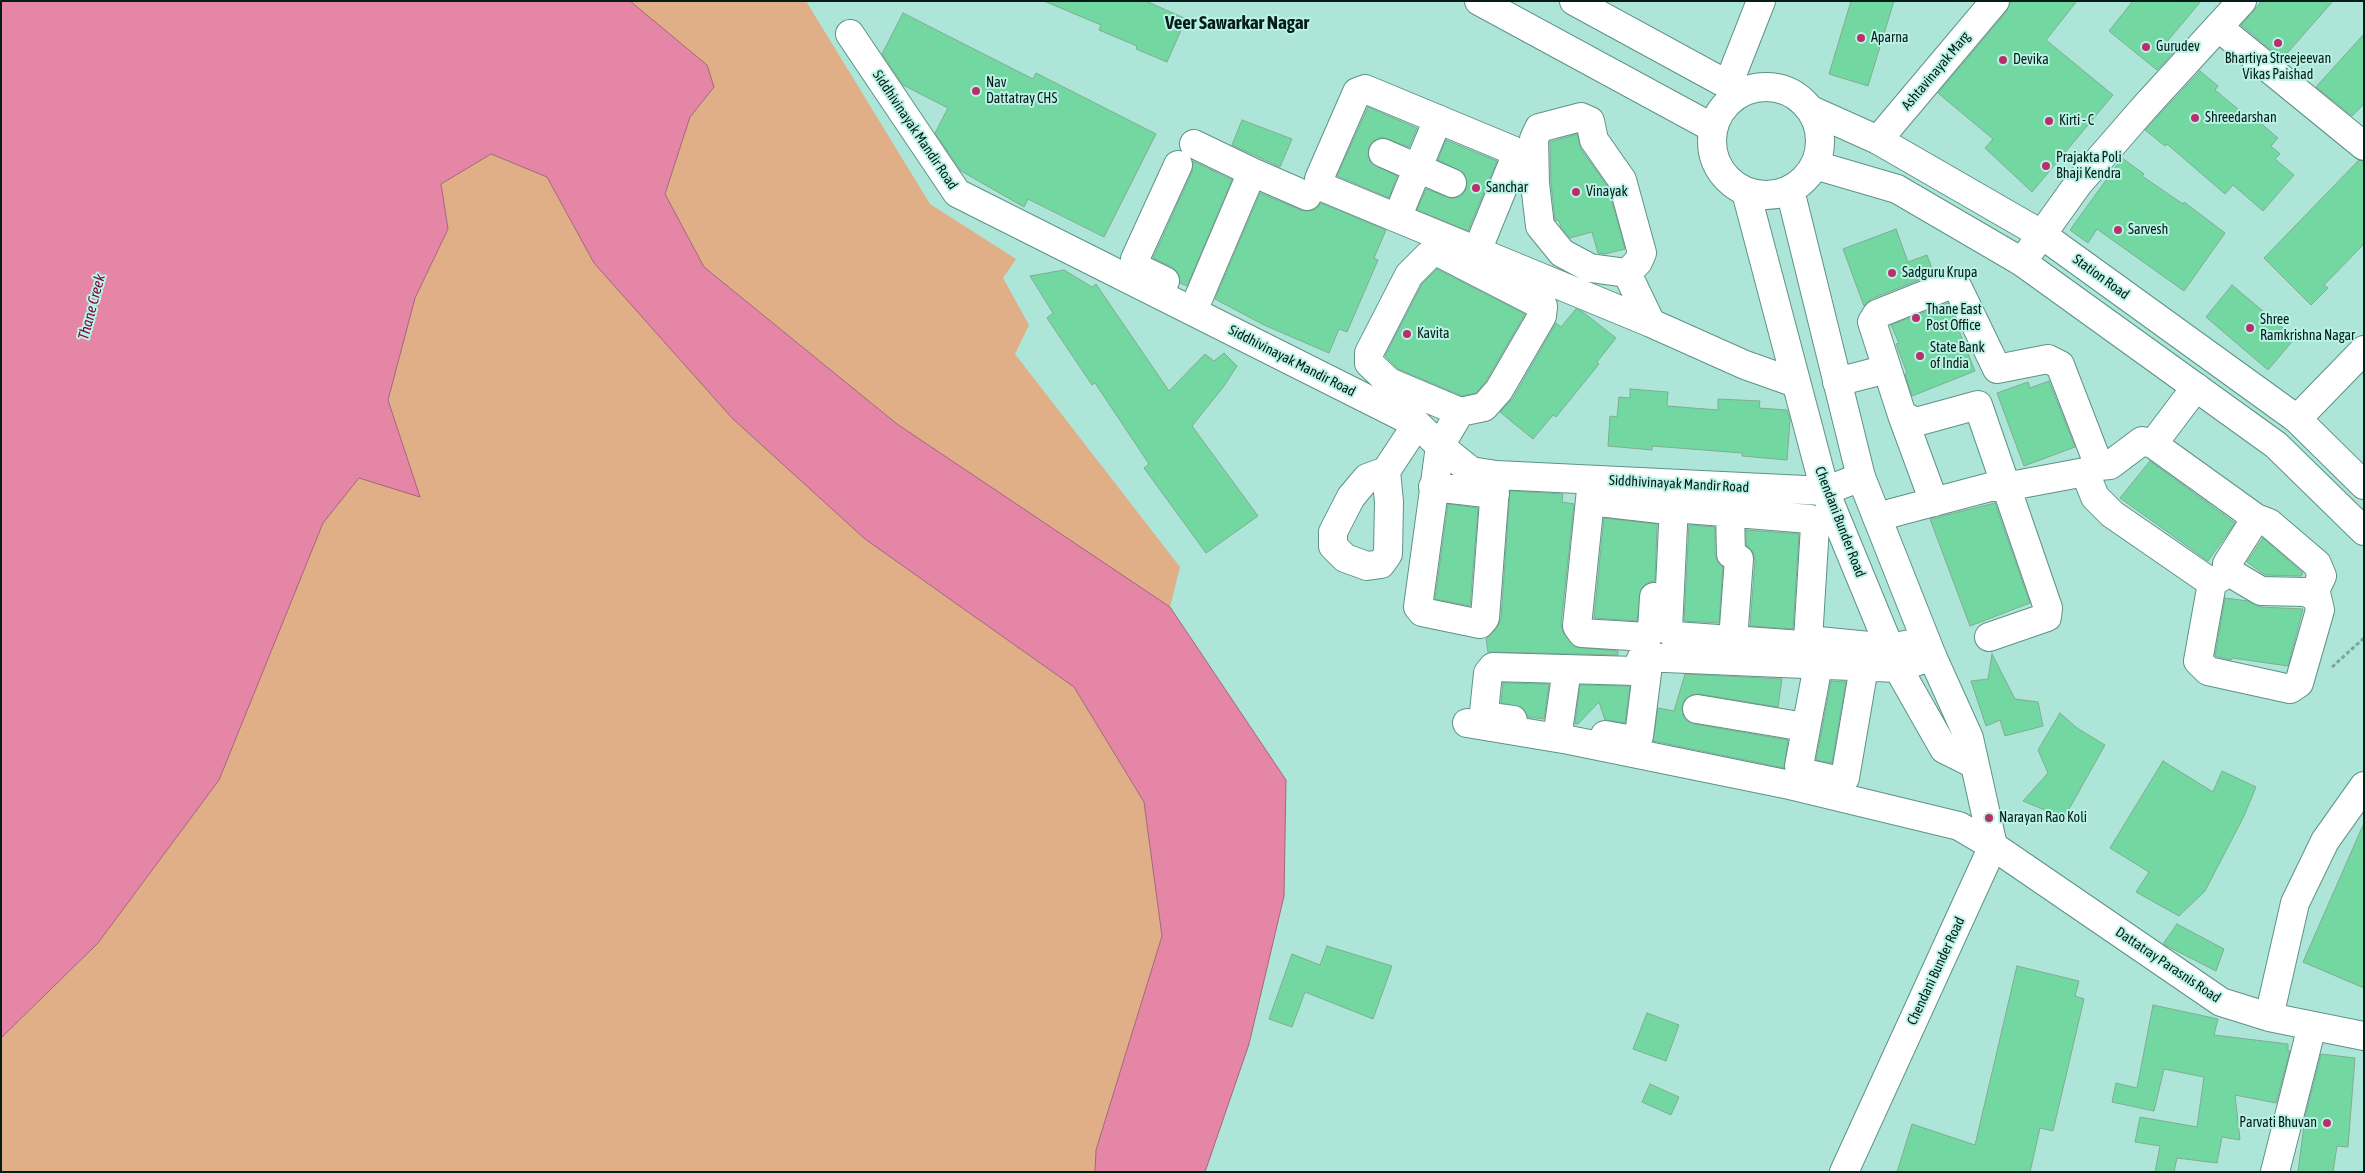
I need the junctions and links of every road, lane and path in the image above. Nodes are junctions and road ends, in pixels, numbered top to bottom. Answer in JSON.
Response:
{"nodes":[{"id":1,"x":1574,"y":1,"type":"edge"},
{"id":2,"x":1761,"y":1,"type":"edge"},
{"id":3,"x":1995,"y":1,"type":"edge"},
{"id":4,"x":2242,"y":1,"type":"edge"},
{"id":5,"x":1497,"y":5,"type":"edge"},
{"id":6,"x":2218,"y":28,"type":"junction"},
{"id":7,"x":850,"y":34,"type":"dead end"},
{"id":8,"x":1735,"y":89,"type":"junction"},
{"id":9,"x":1811,"y":110,"type":"junction"},
{"id":10,"x":1438,"y":119,"type":"junction"},
{"id":11,"x":1713,"y":128,"type":"junction"},
{"id":12,"x":1878,"y":140,"type":"junction"},
{"id":13,"x":2364,"y":146,"type":"edge"},
{"id":14,"x":1383,"y":153,"type":"dead end"},
{"id":15,"x":1911,"y":159,"type":"junction"},
{"id":16,"x":1815,"y":165,"type":"junction"},
{"id":17,"x":1417,"y":168,"type":"junction"},
{"id":18,"x":1252,"y":172,"type":"junction"},
{"id":19,"x":1452,"y":183,"type":"dead end"},
{"id":20,"x":1897,"y":189,"type":"junction"},
{"id":21,"x":1790,"y":190,"type":"junction"},
{"id":22,"x":1746,"y":192,"type":"junction"},
{"id":23,"x":1307,"y":196,"type":"dead end"},
{"id":24,"x":1397,"y":218,"type":"junction"},
{"id":25,"x":2041,"y":234,"type":"junction"},
{"id":26,"x":1477,"y":251,"type":"junction"},
{"id":27,"x":2022,"y":262,"type":"junction"},
{"id":28,"x":1627,"y":273,"type":"junction"},
{"id":29,"x":1196,"y":304,"type":"junction"},
{"id":30,"x":1250,"y":320,"type":"dead end"},
{"id":31,"x":1651,"y":323,"type":"junction"},
{"id":32,"x":2364,"y":350,"type":"edge"},
{"id":33,"x":1887,"y":368,"type":"junction"},
{"id":34,"x":1997,"y":369,"type":"junction"},
{"id":35,"x":1838,"y":382,"type":"junction"},
{"id":36,"x":1796,"y":383,"type":"junction"},
{"id":37,"x":2196,"y":388,"type":"junction"},
{"id":38,"x":1978,"y":405,"type":"junction"},
{"id":39,"x":1460,"y":412,"type":"junction"},
{"id":40,"x":1902,"y":415,"type":"junction"},
{"id":41,"x":2297,"y":419,"type":"junction"},
{"id":42,"x":1417,"y":424,"type":"junction"},
{"id":43,"x":2154,"y":444,"type":"junction"},
{"id":44,"x":1440,"y":446,"type":"junction"},
{"id":45,"x":2092,"y":469,"type":"junction"},
{"id":46,"x":1386,"y":471,"type":"dead end"},
{"id":47,"x":1861,"y":477,"type":"junction"},
{"id":48,"x":1496,"y":485,"type":"junction"},
{"id":49,"x":2364,"y":485,"type":"edge"},
{"id":50,"x":1433,"y":487,"type":"junction"},
{"id":51,"x":2005,"y":487,"type":"junction"},
{"id":52,"x":1591,"y":491,"type":"junction"},
{"id":53,"x":1825,"y":491,"type":"junction"},
{"id":54,"x":1668,"y":496,"type":"junction"},
{"id":55,"x":1934,"y":502,"type":"junction"},
{"id":56,"x":1742,"y":513,"type":"junction"},
{"id":57,"x":1878,"y":517,"type":"junction"},
{"id":58,"x":2256,"y":518,"type":"junction"},
{"id":59,"x":2364,"y":532,"type":"edge"},
{"id":60,"x":2221,"y":578,"type":"junction"},
{"id":61,"x":2313,"y":595,"type":"junction"},
{"id":62,"x":1989,"y":637,"type":"dead end"},
{"id":63,"x":1734,"y":640,"type":"junction"},
{"id":64,"x":1808,"y":640,"type":"junction"},
{"id":65,"x":1929,"y":649,"type":"junction"},
{"id":66,"x":1649,"y":657,"type":"junction"},
{"id":67,"x":1894,"y":658,"type":"junction"},
{"id":68,"x":1818,"y":665,"type":"junction"},
{"id":69,"x":1864,"y":667,"type":"junction"},
{"id":70,"x":1567,"y":669,"type":"junction"},
{"id":71,"x":1697,"y":709,"type":"dead end"},
{"id":72,"x":1467,"y":723,"type":"dead end"},
{"id":73,"x":1521,"y":727,"type":"junction"},
{"id":74,"x":1805,"y":727,"type":"junction"},
{"id":75,"x":1558,"y":733,"type":"junction"},
{"id":76,"x":1662,"y":752,"type":"dead end"},
{"id":77,"x":1974,"y":764,"type":"junction"},
{"id":78,"x":1785,"y":784,"type":"junction"},
{"id":79,"x":2364,"y":786,"type":"edge"},
{"id":80,"x":1993,"y":846,"type":"junction"},
{"id":81,"x":2269,"y":1017,"type":"junction"},
{"id":82,"x":2312,"y":1026,"type":"junction"},
{"id":83,"x":2364,"y":1036,"type":"edge"},
{"id":84,"x":1844,"y":1172,"type":"edge"},
{"id":85,"x":2275,"y":1172,"type":"edge"}],
"edges":[{"from":1,"to":8,"type":"street"},
{"from":2,"to":8,"type":"street"},
{"from":3,"to":12,"type":"street","name":"Ashtavinayak Marg"},
{"from":4,"to":6,"type":"street"},
{"from":5,"to":11,"type":"street"},
{"from":6,"to":13,"type":"street"},
{"from":6,"to":25,"type":"street"},
{"from":7,"to":29,"type":"street","name":"Siddhivinayak Mandir Road"},
{"from":8,"to":9,"type":"street"},
{"from":8,"to":11,"type":"street"},
{"from":9,"to":12,"type":"street","name":"Station Road"},
{"from":9,"to":16,"type":"street"},
{"from":10,"to":17,"type":"street"},
{"from":10,"to":24,"type":"street"},
{"from":10,"to":26,"type":"street"},
{"from":11,"to":22,"type":"street"},
{"from":12,"to":15,"type":"street","name":"Station Road"},
{"from":14,"to":17,"type":"street"},
{"from":15,"to":20,"type":"street"},
{"from":15,"to":25,"type":"street","name":"Station Road"},
{"from":16,"to":20,"type":"street"},
{"from":16,"to":21,"type":"street"},
{"from":17,"to":19,"type":"street"},
{"from":17,"to":24,"type":"street"},
{"from":18,"to":23,"type":"street"},
{"from":18,"to":29,"type":"street"},
{"from":18,"to":29,"type":"street"},
{"from":20,"to":27,"type":"street"},
{"from":21,"to":22,"type":"street"},
{"from":21,"to":35,"type":"street"},
{"from":22,"to":36,"type":"street","name":"Chendani Bunder Road"},
{"from":24,"to":26,"type":"street"},
{"from":25,"to":27,"type":"street"},
{"from":25,"to":41,"type":"street","name":"Station Road"},
{"from":26,"to":31,"type":"street"},
{"from":27,"to":37,"type":"street"},
{"from":28,"to":28,"type":"street"},
{"from":28,"to":31,"type":"street"},
{"from":29,"to":30,"type":"street"},
{"from":29,"to":42,"type":"street","name":"Siddhivinayak Mandir Road"},
{"from":31,"to":36,"type":"street"},
{"from":32,"to":41,"type":"street"},
{"from":33,"to":34,"type":"street"},
{"from":33,"to":35,"type":"street"},
{"from":33,"to":40,"type":"street"},
{"from":34,"to":38,"type":"street"},
{"from":34,"to":45,"type":"street"},
{"from":35,"to":47,"type":"street"},
{"from":36,"to":53,"type":"street","name":"Chendani Bunder Road"},
{"from":37,"to":43,"type":"street"},
{"from":37,"to":59,"type":"street"},
{"from":38,"to":40,"type":"street"},
{"from":38,"to":51,"type":"street"},
{"from":39,"to":39,"type":"street"},
{"from":39,"to":44,"type":"street"},
{"from":40,"to":55,"type":"street"},
{"from":41,"to":49,"type":"street","name":"Station Road"},
{"from":42,"to":44,"type":"street","name":"Siddhivinayak Mandir Road"},
{"from":42,"to":46,"type":"street"},
{"from":43,"to":45,"type":"street"},
{"from":43,"to":58,"type":"street"},
{"from":44,"to":48,"type":"street","name":"Siddhivinayak Mandir Road"},
{"from":44,"to":50,"type":"street"},
{"from":45,"to":51,"type":"street"},
{"from":45,"to":60,"type":"street"},
{"from":47,"to":53,"type":"street"},
{"from":47,"to":57,"type":"street"},
{"from":48,"to":50,"type":"street"},
{"from":48,"to":50,"type":"street"},
{"from":48,"to":52,"type":"street","name":"Siddhivinayak Mandir Road"},
{"from":51,"to":55,"type":"street"},
{"from":51,"to":62,"type":"street"},
{"from":52,"to":54,"type":"street","name":"Siddhivinayak Mandir Road"},
{"from":52,"to":54,"type":"street"},
{"from":53,"to":54,"type":"street","name":"Siddhivinayak Mandir Road"},
{"from":53,"to":67,"type":"street","name":"Chendani Bunder Road"},
{"from":54,"to":56,"type":"street"},
{"from":54,"to":63,"type":"street"},
{"from":55,"to":57,"type":"street"},
{"from":56,"to":63,"type":"street"},
{"from":56,"to":64,"type":"street"},
{"from":57,"to":65,"type":"street"},
{"from":58,"to":60,"type":"street"},
{"from":58,"to":61,"type":"street"},
{"from":60,"to":61,"type":"street"},
{"from":60,"to":61,"type":"street"},
{"from":63,"to":64,"type":"street"},
{"from":64,"to":67,"type":"street"},
{"from":65,"to":67,"type":"street"},
{"from":65,"to":77,"type":"street"},
{"from":66,"to":68,"type":"street"},
{"from":66,"to":70,"type":"street"},
{"from":66,"to":75,"type":"street"},
{"from":67,"to":69,"type":"street"},
{"from":67,"to":77,"type":"street","name":"Chendani Bunder Road"},
{"from":68,"to":69,"type":"street"},
{"from":68,"to":74,"type":"street"},
{"from":69,"to":74,"type":"street"},
{"from":70,"to":73,"type":"street"},
{"from":70,"to":75,"type":"street"},
{"from":71,"to":74,"type":"street"},
{"from":72,"to":73,"type":"street"},
{"from":73,"to":75,"type":"street"},
{"from":75,"to":78,"type":"street","name":"Dattatray Parasnis Road"},
{"from":76,"to":78,"type":"street"},
{"from":77,"to":80,"type":"street"},
{"from":78,"to":80,"type":"street","name":"Dattatray Parasnis Road"},
{"from":79,"to":81,"type":"street"},
{"from":80,"to":81,"type":"street","name":"Dattatray Parasnis Road"},
{"from":80,"to":84,"type":"street","name":"Chendani Bunder Road"},
{"from":81,"to":82,"type":"street","name":"Dattatray Parasnis Road"},
{"from":82,"to":83,"type":"street","name":"Dattatray Parasnis Road"},
{"from":82,"to":85,"type":"street"}]}
